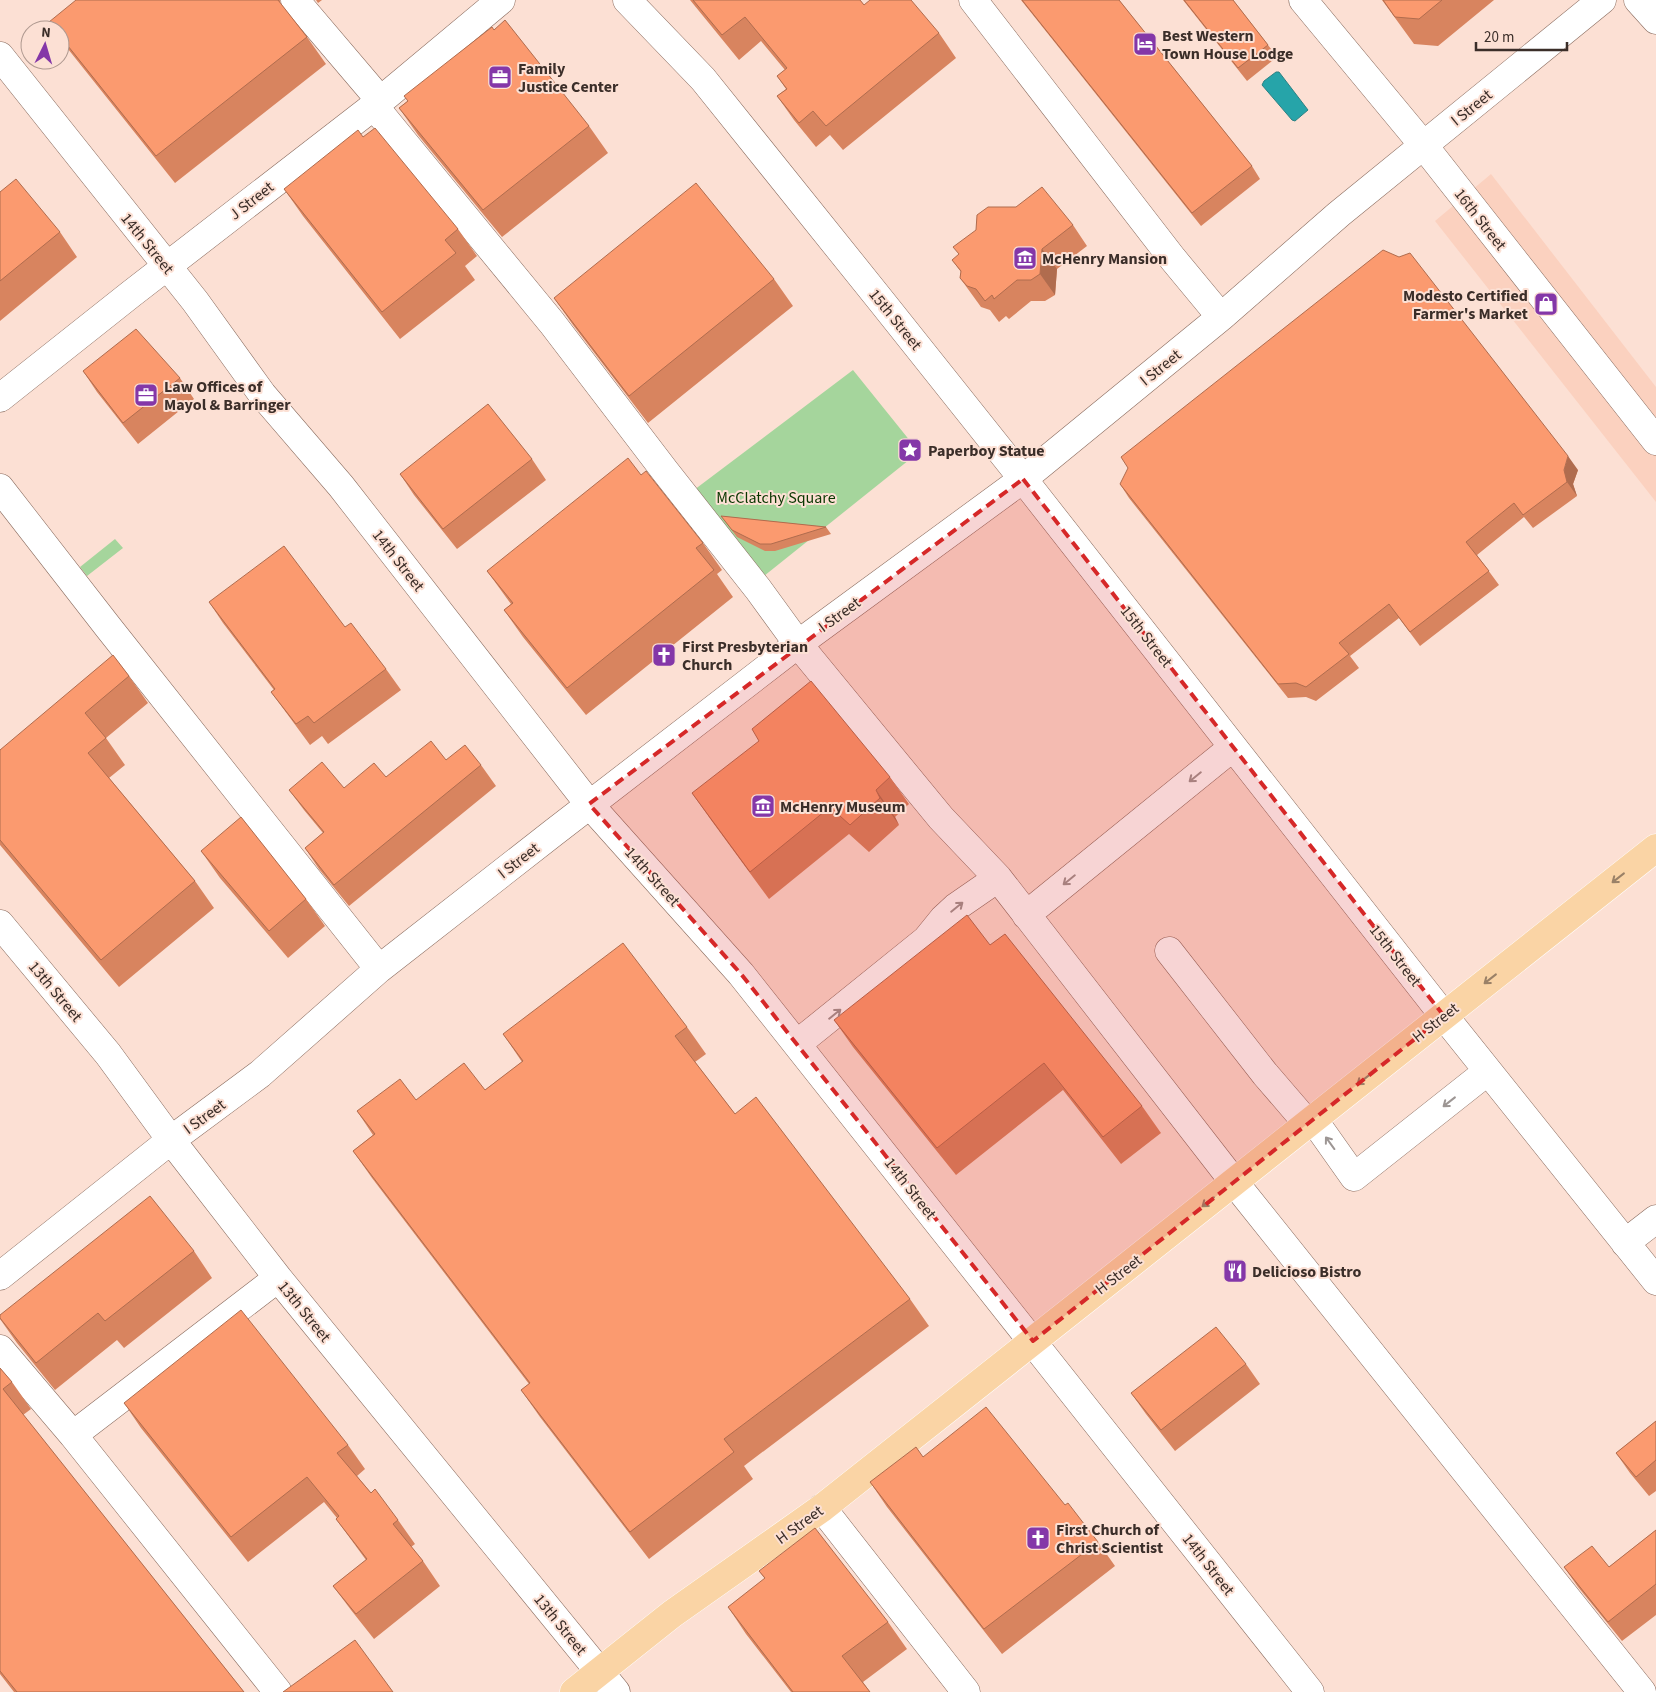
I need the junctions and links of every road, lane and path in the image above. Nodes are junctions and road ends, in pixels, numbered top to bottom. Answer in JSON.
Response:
{"nodes":[{"id":1,"x":295,"y":0,"type":"edge"},
{"id":2,"x":501,"y":0,"type":"edge"},
{"id":3,"x":627,"y":0,"type":"edge"},
{"id":4,"x":973,"y":0,"type":"edge"},
{"id":5,"x":1303,"y":0,"type":"edge"},
{"id":6,"x":1602,"y":0,"type":"edge"},
{"id":7,"x":1638,"y":0,"type":"edge"},
{"id":8,"x":1656,"y":20,"type":"edge"},
{"id":9,"x":0,"y":56,"type":"edge"},
{"id":10,"x":377,"y":103,"type":"junction"},
{"id":11,"x":1424,"y":146,"type":"junction"},
{"id":12,"x":168,"y":266,"type":"junction"},
{"id":13,"x":1221,"y":318,"type":"junction"},
{"id":14,"x":0,"y":398,"type":"edge"},
{"id":15,"x":1656,"y":441,"type":"edge"},
{"id":16,"x":1023,"y":479,"type":"junction"},
{"id":17,"x":0,"y":488,"type":"edge"},
{"id":18,"x":798,"y":644,"type":"junction"},
{"id":19,"x":1233,"y":747,"type":"junction"},
{"id":20,"x":589,"y":804,"type":"junction"},
{"id":21,"x":1655,"y":852,"type":"edge"},
{"id":22,"x":998,"y":878,"type":"junction"},
{"id":23,"x":1026,"y":915,"type":"junction"},
{"id":24,"x":0,"y":924,"type":"edge"},
{"id":25,"x":1169,"y":951,"type":"dead end"},
{"id":26,"x":379,"y":969,"type":"junction"},
{"id":27,"x":1444,"y":1016,"type":"junction"},
{"id":28,"x":797,"y":1044,"type":"junction"},
{"id":29,"x":1488,"y":1072,"type":"junction"},
{"id":30,"x":1310,"y":1121,"type":"junction"},
{"id":31,"x":171,"y":1140,"type":"junction"},
{"id":32,"x":1234,"y":1182,"type":"junction"},
{"id":33,"x":1656,"y":1219,"type":"edge"},
{"id":34,"x":1625,"y":1243,"type":"junction"},
{"id":35,"x":0,"y":1276,"type":"edge"},
{"id":36,"x":278,"y":1278,"type":"junction"},
{"id":37,"x":1656,"y":1281,"type":"edge"},
{"id":38,"x":1032,"y":1341,"type":"junction"},
{"id":39,"x":0,"y":1349,"type":"edge"},
{"id":40,"x":73,"y":1435,"type":"junction"},
{"id":41,"x":822,"y":1508,"type":"junction"},
{"id":42,"x":608,"y":1682,"type":"edge"},
{"id":43,"x":278,"y":1692,"type":"edge"},
{"id":44,"x":574,"y":1692,"type":"edge"},
{"id":45,"x":966,"y":1692,"type":"edge"},
{"id":46,"x":1310,"y":1692,"type":"edge"},
{"id":47,"x":1642,"y":1692,"type":"edge"}],
"edges":[{"from":1,"to":10,"type":"street"},
{"from":2,"to":10,"type":"street","name":"J Street"},
{"from":3,"to":16,"type":"street","name":"15th Street"},
{"from":4,"to":13,"type":"street"},
{"from":5,"to":11,"type":"street","name":"16th Street"},
{"from":6,"to":11,"type":"street","name":"I Street"},
{"from":7,"to":8,"type":"street"},
{"from":9,"to":12,"type":"street","name":"14th Street"},
{"from":10,"to":12,"type":"street","name":"J Street"},
{"from":10,"to":18,"type":"street"},
{"from":11,"to":13,"type":"street","name":"I Street"},
{"from":11,"to":15,"type":"street","name":"16th Street"},
{"from":12,"to":14,"type":"street","name":"J Street"},
{"from":12,"to":20,"type":"street","name":"14th Street"},
{"from":13,"to":16,"type":"street","name":"I Street"},
{"from":16,"to":18,"type":"street","name":"I Street"},
{"from":16,"to":19,"type":"street","name":"15th Street"},
{"from":17,"to":26,"type":"street"},
{"from":18,"to":20,"type":"street","name":"I Street"},
{"from":18,"to":22,"type":"street"},
{"from":19,"to":23,"type":"street","one_way":true},
{"from":19,"to":27,"type":"street","name":"15th Street"},
{"from":20,"to":26,"type":"street","name":"I Street"},
{"from":20,"to":28,"type":"street","name":"14th Street"},
{"from":21,"to":27,"type":"main road","name":"H Street","one_way":true},
{"from":22,"to":23,"type":"street"},
{"from":28,"to":22,"type":"street","one_way":true},
{"from":23,"to":32,"type":"street"},
{"from":24,"to":31,"type":"street","name":"13th Street"},
{"from":25,"to":30,"type":"street"},
{"from":26,"to":31,"type":"street","name":"I Street"},
{"from":27,"to":29,"type":"street","name":"15th Street"},
{"from":27,"to":30,"type":"main road","name":"H Street","one_way":true},
{"from":28,"to":38,"type":"street","name":"14th Street"},
{"from":29,"to":30,"type":"street","one_way":true},
{"from":29,"to":34,"type":"street","name":"15th Street"},
{"from":30,"to":32,"type":"main road","name":"H Street"},
{"from":31,"to":35,"type":"street","name":"I Street"},
{"from":31,"to":36,"type":"street","name":"13th Street"},
{"from":32,"to":38,"type":"main road","name":"H Street","one_way":true},
{"from":32,"to":47,"type":"street"},
{"from":33,"to":34,"type":"street"},
{"from":34,"to":37,"type":"street","name":"15th Street"},
{"from":36,"to":40,"type":"street"},
{"from":36,"to":42,"type":"street","name":"13th Street"},
{"from":38,"to":41,"type":"main road","name":"H Street"},
{"from":38,"to":46,"type":"street","name":"14th Street"},
{"from":39,"to":40,"type":"street"},
{"from":40,"to":43,"type":"street"},
{"from":41,"to":42,"type":"main road","name":"H Street"},
{"from":41,"to":45,"type":"street"},
{"from":42,"to":44,"type":"main road","name":"H Street"}]}
